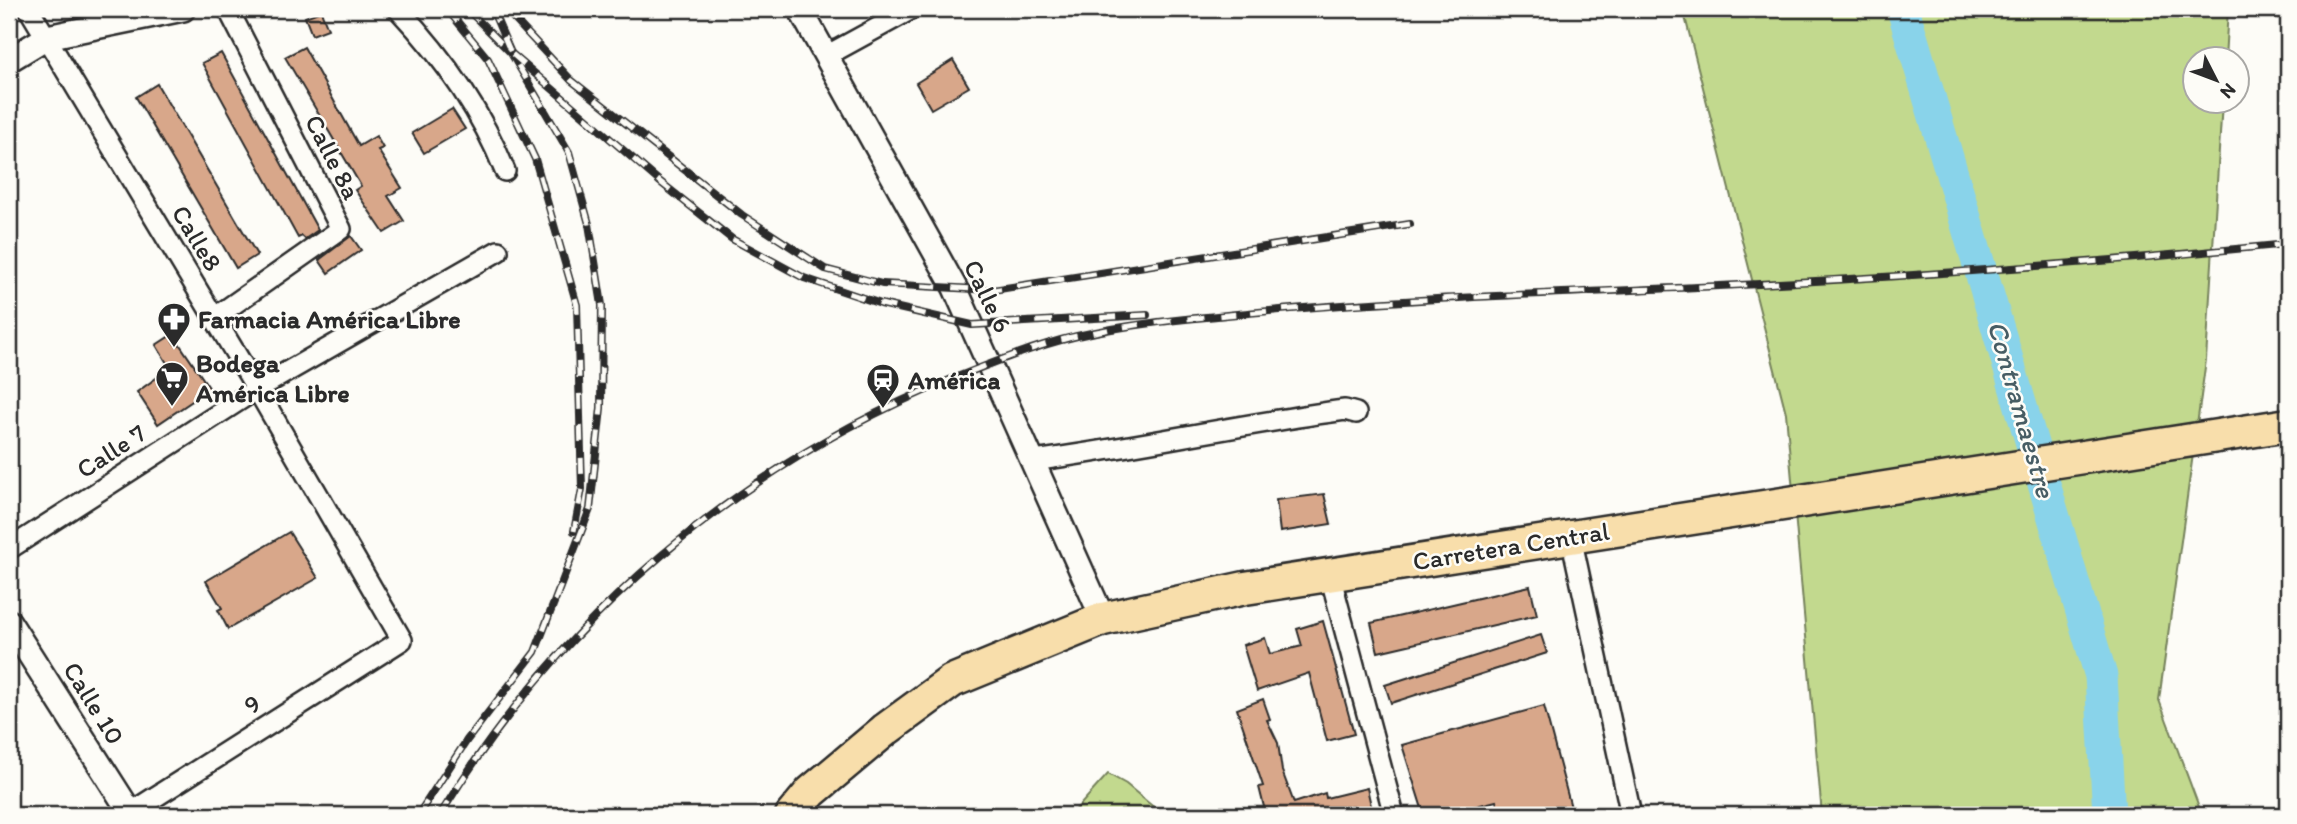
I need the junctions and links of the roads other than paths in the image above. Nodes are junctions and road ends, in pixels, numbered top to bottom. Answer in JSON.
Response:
{"nodes":[{"id":1,"x":29,"y":9,"type":"edge"},
{"id":2,"x":183,"y":9,"type":"edge"},
{"id":3,"x":228,"y":9,"type":"edge"},
{"id":4,"x":398,"y":9,"type":"edge"},
{"id":5,"x":800,"y":9,"type":"edge"},
{"id":6,"x":912,"y":9,"type":"edge"},
{"id":7,"x":47,"y":37,"type":"junction"},
{"id":8,"x":827,"y":55,"type":"junction"},
{"id":9,"x":9,"y":60,"type":"edge"},
{"id":10,"x":505,"y":171,"type":"dead end"},
{"id":11,"x":498,"y":251,"type":"dead end"},
{"id":12,"x":214,"y":318,"type":"junction"},
{"id":13,"x":257,"y":389,"type":"junction"},
{"id":14,"x":1356,"y":413,"type":"dead end"},
{"id":15,"x":2288,"y":425,"type":"edge"},
{"id":16,"x":1033,"y":461,"type":"junction"},
{"id":17,"x":1571,"y":537,"type":"junction"},
{"id":18,"x":9,"y":549,"type":"edge"},
{"id":19,"x":1330,"y":575,"type":"junction"},
{"id":20,"x":1103,"y":619,"type":"junction"},
{"id":21,"x":9,"y":622,"type":"edge"},
{"id":22,"x":402,"y":640,"type":"joint"},
{"id":23,"x":131,"y":814,"type":"edge"},
{"id":24,"x":792,"y":815,"type":"edge"},
{"id":25,"x":1394,"y":815,"type":"edge"},
{"id":26,"x":1631,"y":815,"type":"edge"}],
"edges":[{"from":1,"to":7,"type":"street","name":"Calle8"},
{"from":2,"to":7,"type":"street"},
{"from":3,"to":12,"type":"street","name":"Calle 8a"},
{"from":4,"to":10,"type":"street"},
{"from":5,"to":8,"type":"street","name":"Calle 6"},
{"from":6,"to":8,"type":"street"},
{"from":7,"to":9,"type":"street"},
{"from":7,"to":12,"type":"street","name":"Calle8"},
{"from":8,"to":16,"type":"street","name":"Calle 6"},
{"from":11,"to":13,"type":"street","name":"Calle 7"},
{"from":12,"to":13,"type":"street","name":"Calle8"},
{"from":13,"to":18,"type":"street","name":"Calle 7"},
{"from":13,"to":22,"type":"street","name":"Calle8"},
{"from":14,"to":16,"type":"street"},
{"from":15,"to":17,"type":"highway","name":"Carretera Central"},
{"from":16,"to":20,"type":"street","name":"Calle 6"},
{"from":17,"to":19,"type":"highway","name":"Carretera Central"},
{"from":17,"to":26,"type":"street"},
{"from":19,"to":20,"type":"highway","name":"Carretera Central"},
{"from":19,"to":25,"type":"street"},
{"from":20,"to":24,"type":"highway","name":"Carretera Central"},
{"from":21,"to":23,"type":"street","name":"Calle 10"},
{"from":22,"to":23,"type":"street","name":"9"}]}
